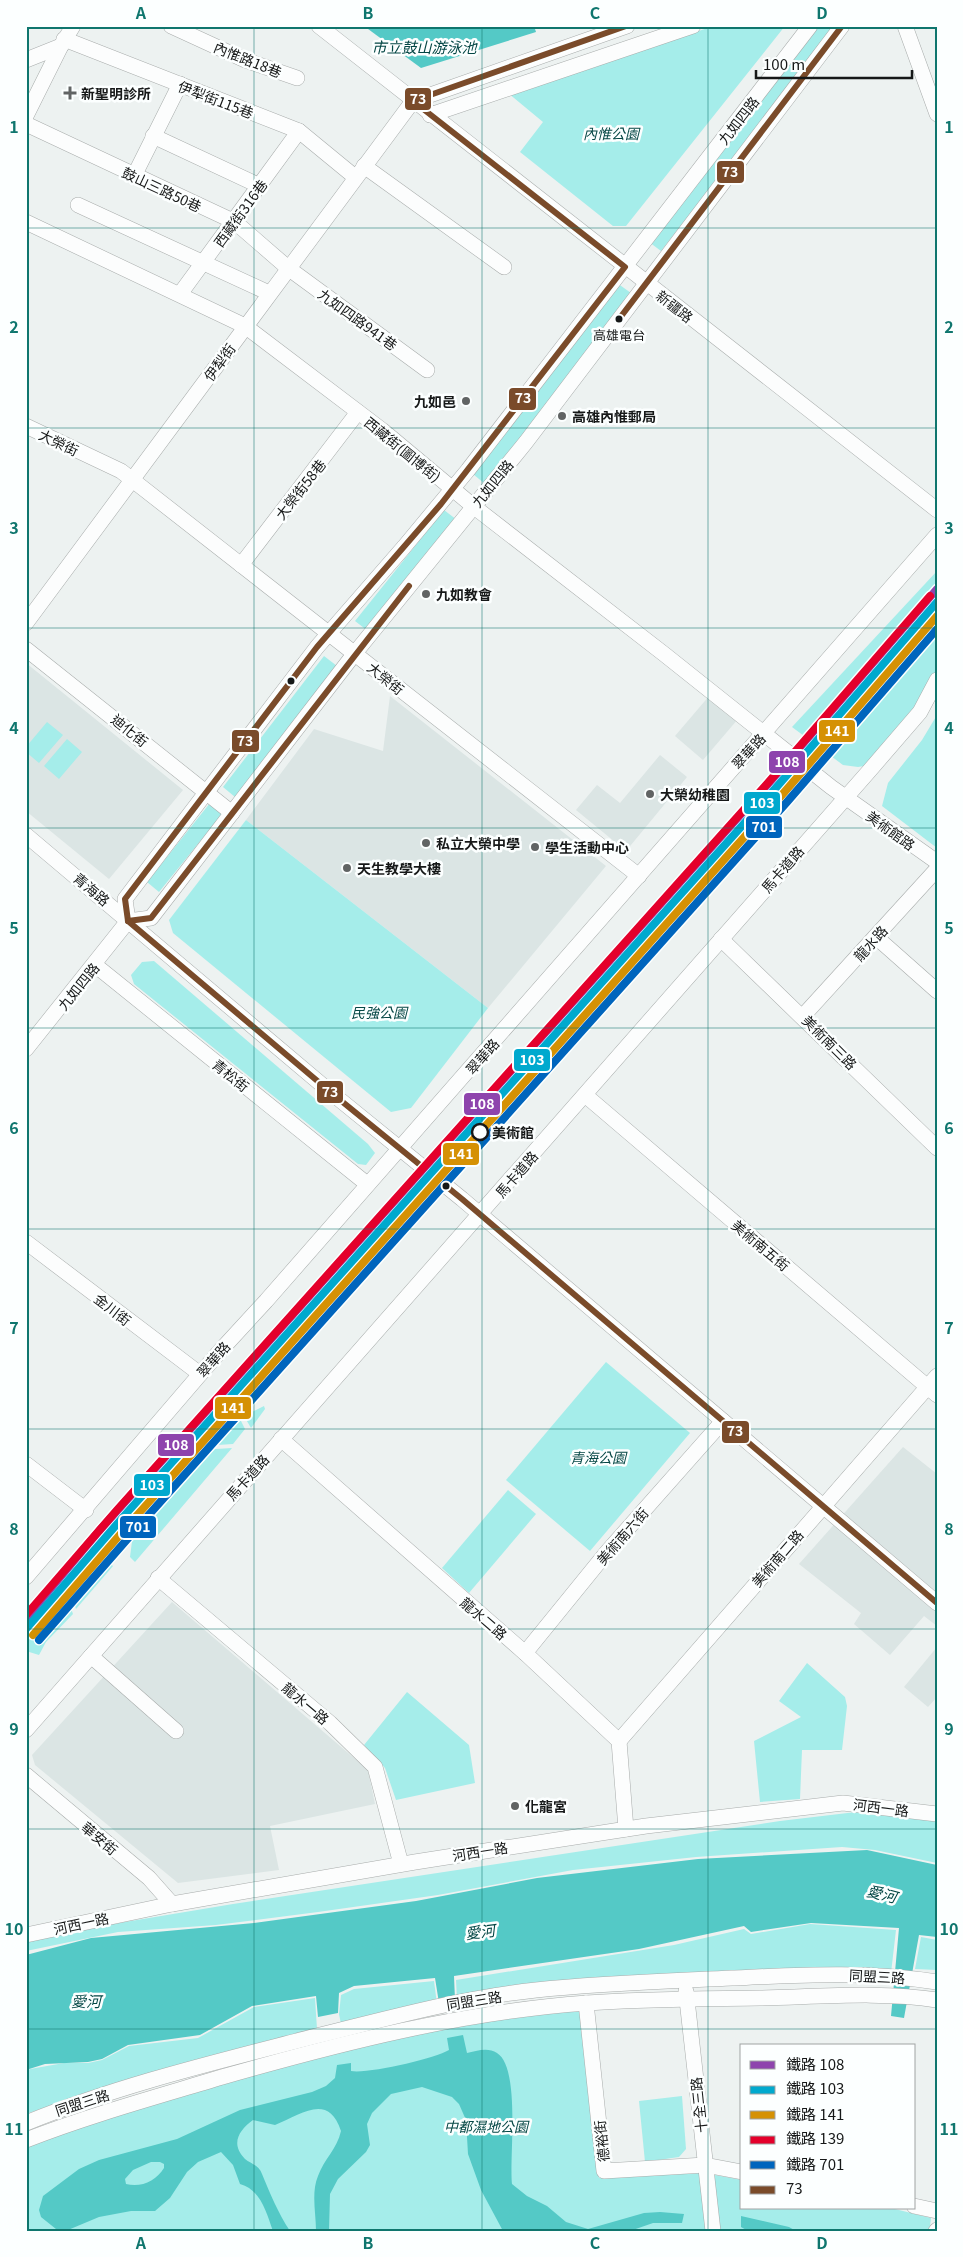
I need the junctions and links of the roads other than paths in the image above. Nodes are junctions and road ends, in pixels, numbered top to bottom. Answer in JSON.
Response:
{"nodes":[{"id":1,"x":171,"y":26,"type":"edge"},
{"id":2,"x":319,"y":26,"type":"edge"},
{"id":3,"x":627,"y":26,"type":"edge"},
{"id":4,"x":632,"y":26,"type":"edge"},
{"id":5,"x":693,"y":26,"type":"edge"},
{"id":6,"x":842,"y":26,"type":"edge"},
{"id":7,"x":906,"y":26,"type":"edge"},
{"id":8,"x":807,"y":28,"type":"edge"},
{"id":9,"x":70,"y":34,"type":"edge"},
{"id":10,"x":637,"y":44,"type":"junction"},
{"id":11,"x":26,"y":60,"type":"edge"},
{"id":12,"x":297,"y":78,"type":"dead end"},
{"id":13,"x":180,"y":84,"type":"junction"},
{"id":14,"x":414,"y":101,"type":"junction"},
{"id":15,"x":937,"y":114,"type":"edge"},
{"id":16,"x":430,"y":115,"type":"junction"},
{"id":17,"x":26,"y":116,"type":"edge"},
{"id":18,"x":26,"y":124,"type":"edge"},
{"id":19,"x":299,"y":131,"type":"junction"},
{"id":20,"x":153,"y":136,"type":"junction"},
{"id":21,"x":360,"y":171,"type":"junction"},
{"id":22,"x":134,"y":176,"type":"junction"},
{"id":23,"x":260,"y":186,"type":"junction"},
{"id":24,"x":78,"y":205,"type":"dead end"},
{"id":25,"x":26,"y":222,"type":"edge"},
{"id":26,"x":235,"y":222,"type":"junction"},
{"id":27,"x":203,"y":263,"type":"junction"},
{"id":28,"x":504,"y":267,"type":"dead end"},
{"id":29,"x":625,"y":267,"type":"junction"},
{"id":30,"x":288,"y":268,"type":"junction"},
{"id":31,"x":646,"y":283,"type":"junction"},
{"id":32,"x":269,"y":293,"type":"junction"},
{"id":33,"x":180,"y":294,"type":"junction"},
{"id":34,"x":245,"y":326,"type":"junction"},
{"id":35,"x":427,"y":370,"type":"dead end"},
{"id":36,"x":358,"y":412,"type":"junction"},
{"id":37,"x":26,"y":426,"type":"edge"},
{"id":38,"x":132,"y":480,"type":"junction"},
{"id":39,"x":452,"y":489,"type":"junction"},
{"id":40,"x":473,"y":506,"type":"junction"},
{"id":41,"x":937,"y":510,"type":"edge"},
{"id":42,"x":937,"y":535,"type":"edge"},
{"id":43,"x":241,"y":565,"type":"junction"},
{"id":44,"x":26,"y":623,"type":"edge"},
{"id":45,"x":329,"y":633,"type":"junction"},
{"id":46,"x":26,"y":649,"type":"edge"},
{"id":47,"x":355,"y":653,"type":"junction"},
{"id":48,"x":937,"y":680,"type":"edge"},
{"id":49,"x":764,"y":733,"type":"junction"},
{"id":50,"x":206,"y":793,"type":"junction"},
{"id":51,"x":846,"y":797,"type":"junction"},
{"id":52,"x":232,"y":813,"type":"junction"},
{"id":53,"x":26,"y":835,"type":"edge"},
{"id":54,"x":937,"y":862,"type":"edge"},
{"id":55,"x":937,"y":869,"type":"edge"},
{"id":56,"x":639,"y":876,"type":"junction"},
{"id":57,"x":128,"y":921,"type":"junction"},
{"id":58,"x":876,"y":937,"type":"junction"},
{"id":59,"x":721,"y":939,"type":"junction"},
{"id":60,"x":95,"y":965,"type":"junction"},
{"id":61,"x":937,"y":991,"type":"edge"},
{"id":62,"x":803,"y":1016,"type":"junction"},
{"id":63,"x":26,"y":1049,"type":"edge"},
{"id":64,"x":584,"y":1096,"type":"junction"},
{"id":65,"x":937,"y":1148,"type":"edge"},
{"id":66,"x":400,"y":1149,"type":"junction"},
{"id":67,"x":367,"y":1184,"type":"junction"},
{"id":68,"x":480,"y":1214,"type":"junction"},
{"id":69,"x":26,"y":1242,"type":"edge"},
{"id":70,"x":200,"y":1374,"type":"junction"},
{"id":71,"x":933,"y":1386,"type":"edge"},
{"id":72,"x":723,"y":1421,"type":"junction"},
{"id":73,"x":281,"y":1439,"type":"junction"},
{"id":74,"x":26,"y":1464,"type":"edge"},
{"id":75,"x":822,"y":1507,"type":"junction"},
{"id":76,"x":86,"y":1510,"type":"junction"},
{"id":77,"x":26,"y":1577,"type":"edge"},
{"id":78,"x":158,"y":1578,"type":"junction"},
{"id":79,"x":937,"y":1603,"type":"edge"},
{"id":80,"x":525,"y":1653,"type":"junction"},
{"id":81,"x":91,"y":1656,"type":"junction"},
{"id":82,"x":26,"y":1730,"type":"edge"},
{"id":83,"x":176,"y":1731,"type":"dead end"},
{"id":84,"x":619,"y":1741,"type":"junction"},
{"id":85,"x":26,"y":1775,"type":"edge"},
{"id":86,"x":937,"y":1814,"type":"edge"},
{"id":87,"x":626,"y":1829,"type":"junction"},
{"id":88,"x":402,"y":1864,"type":"junction"},
{"id":89,"x":172,"y":1904,"type":"junction"},
{"id":90,"x":26,"y":1935,"type":"edge"},
{"id":91,"x":686,"y":1980,"type":"junction"},
{"id":92,"x":937,"y":1982,"type":"edge"},
{"id":93,"x":687,"y":2000,"type":"junction"},
{"id":94,"x":937,"y":2000,"type":"edge"},
{"id":95,"x":586,"y":2003,"type":"junction"},
{"id":96,"x":26,"y":2123,"type":"edge"},
{"id":97,"x":26,"y":2140,"type":"edge"},
{"id":98,"x":704,"y":2164,"type":"junction"},
{"id":99,"x":740,"y":2172,"type":"edge"},
{"id":100,"x":916,"y":2206,"type":"edge"},
{"id":101,"x":937,"y":2211,"type":"edge"},
{"id":102,"x":713,"y":2231,"type":"edge"}],
"edges":[{"from":1,"to":12,"type":"street","name":"內惟路18巷"},
{"from":2,"to":14,"type":"street","name":"新疆路"},
{"from":3,"to":14,"type":"street"},
{"from":4,"to":10,"type":"street"},
{"from":5,"to":10,"type":"street"},
{"from":6,"to":31,"type":"street","name":"九如四路"},
{"from":7,"to":15,"type":"street"},
{"from":8,"to":29,"type":"street","name":"九如四路"},
{"from":9,"to":11,"type":"street"},
{"from":9,"to":13,"type":"street","name":"伊犁街115巷"},
{"from":9,"to":17,"type":"street"},
{"from":10,"to":16,"type":"street"},
{"from":13,"to":19,"type":"street","name":"伊犁街115巷"},
{"from":13,"to":20,"type":"street"},
{"from":14,"to":16,"type":"street","name":"新疆路"},
{"from":14,"to":21,"type":"street","name":"伊犁街"},
{"from":16,"to":29,"type":"street","name":"新疆路"},
{"from":18,"to":22,"type":"street","name":"鼓山三路50巷"},
{"from":19,"to":21,"type":"street","name":"伊犁街115巷"},
{"from":19,"to":23,"type":"street","name":"西藏街316巷"},
{"from":20,"to":22,"type":"street"},
{"from":20,"to":23,"type":"street"},
{"from":21,"to":28,"type":"street","name":"伊犁街115巷"},
{"from":21,"to":30,"type":"street","name":"伊犁街"},
{"from":22,"to":26,"type":"street","name":"鼓山三路50巷"},
{"from":23,"to":26,"type":"street","name":"西藏街316巷"},
{"from":24,"to":27,"type":"street"},
{"from":25,"to":33,"type":"street","name":"西藏街(圖博街)"},
{"from":26,"to":27,"type":"street","name":"西藏街316巷"},
{"from":26,"to":30,"type":"street","name":"鼓山三路50巷"},
{"from":27,"to":32,"type":"street"},
{"from":27,"to":33,"type":"street","name":"西藏街316巷"},
{"from":29,"to":31,"type":"street","name":"新疆路"},
{"from":29,"to":39,"type":"street","name":"九如四路"},
{"from":30,"to":32,"type":"street","name":"伊犁街"},
{"from":30,"to":35,"type":"street","name":"九如四路941巷"},
{"from":31,"to":40,"type":"street","name":"九如四路"},
{"from":31,"to":41,"type":"street","name":"新疆路"},
{"from":32,"to":34,"type":"street","name":"伊犁街"},
{"from":33,"to":34,"type":"street","name":"西藏街(圖博街)"},
{"from":34,"to":36,"type":"street","name":"西藏街(圖博街)"},
{"from":34,"to":38,"type":"street","name":"伊犁街"},
{"from":36,"to":39,"type":"street","name":"西藏街(圖博街)"},
{"from":36,"to":43,"type":"street","name":"大榮街58巷"},
{"from":37,"to":38,"type":"street","name":"大榮街"},
{"from":38,"to":43,"type":"street","name":"大榮街"},
{"from":38,"to":44,"type":"street","name":"伊犁街"},
{"from":39,"to":40,"type":"street","name":"西藏街(圖博街)"},
{"from":39,"to":45,"type":"street","name":"九如四路"},
{"from":40,"to":47,"type":"street","name":"九如四路"},
{"from":40,"to":49,"type":"street","name":"西藏街(圖博街)"},
{"from":42,"to":49,"type":"street","name":"翠華路"},
{"from":43,"to":45,"type":"street","name":"大榮街"},
{"from":45,"to":47,"type":"street","name":"大榮街"},
{"from":45,"to":50,"type":"street","name":"九如四路"},
{"from":46,"to":50,"type":"street","name":"迪化街"},
{"from":47,"to":52,"type":"street","name":"九如四路"},
{"from":47,"to":56,"type":"street","name":"大榮街"},
{"from":48,"to":51,"type":"street","name":"馬卡道路"},
{"from":49,"to":51,"type":"street","name":"西藏街(圖博街)"},
{"from":49,"to":56,"type":"street","name":"翠華路"},
{"from":50,"to":52,"type":"street","name":"迪化街"},
{"from":50,"to":57,"type":"street","name":"九如四路"},
{"from":51,"to":54,"type":"street","name":"美術館路"},
{"from":51,"to":59,"type":"street","name":"馬卡道路"},
{"from":52,"to":57,"type":"street","name":"九如四路"},
{"from":53,"to":57,"type":"street","name":"青海路"},
{"from":55,"to":58,"type":"street","name":"龍水路"},
{"from":56,"to":66,"type":"street","name":"翠華路"},
{"from":57,"to":60,"type":"street","name":"九如四路"},
{"from":57,"to":66,"type":"street","name":"青海路"},
{"from":58,"to":61,"type":"street"},
{"from":58,"to":62,"type":"street","name":"龍水路"},
{"from":59,"to":62,"type":"street","name":"美術南三路"},
{"from":59,"to":64,"type":"street","name":"馬卡道路"},
{"from":60,"to":63,"type":"street","name":"九如四路"},
{"from":60,"to":67,"type":"street","name":"青松街"},
{"from":62,"to":65,"type":"street","name":"美術南三路"},
{"from":64,"to":68,"type":"street","name":"馬卡道路"},
{"from":64,"to":71,"type":"street","name":"美術南五街"},
{"from":66,"to":67,"type":"street","name":"翠華路"},
{"from":66,"to":68,"type":"street","name":"青海路"},
{"from":67,"to":70,"type":"street","name":"翠華路"},
{"from":68,"to":72,"type":"street","name":"青海路"},
{"from":68,"to":73,"type":"street","name":"馬卡道路"},
{"from":69,"to":70,"type":"street","name":"金川街"},
{"from":70,"to":76,"type":"street","name":"翠華路"},
{"from":71,"to":75,"type":"street","name":"美術南二路"},
{"from":72,"to":75,"type":"street","name":"青海路"},
{"from":72,"to":80,"type":"street","name":"美術南六街"},
{"from":73,"to":78,"type":"street","name":"馬卡道路"},
{"from":73,"to":80,"type":"street","name":"龍水二路"},
{"from":74,"to":76,"type":"street"},
{"from":75,"to":79,"type":"street","name":"青海路"},
{"from":75,"to":84,"type":"street","name":"美術南二路"},
{"from":76,"to":77,"type":"street","name":"翠華路"},
{"from":78,"to":81,"type":"street","name":"馬卡道路"},
{"from":78,"to":88,"type":"street","name":"龍水一路"},
{"from":80,"to":84,"type":"street","name":"龍水二路"},
{"from":81,"to":82,"type":"street","name":"馬卡道路"},
{"from":81,"to":83,"type":"street"},
{"from":84,"to":87,"type":"street"},
{"from":85,"to":89,"type":"street","name":"華安街"},
{"from":86,"to":87,"type":"street","name":"河西一路"},
{"from":87,"to":88,"type":"street","name":"河西一路"},
{"from":88,"to":89,"type":"street","name":"河西一路"},
{"from":89,"to":90,"type":"street","name":"河西一路"},
{"from":91,"to":92,"type":"street","name":"同盟三路"},
{"from":91,"to":93,"type":"street","name":"十全三路"},
{"from":91,"to":96,"type":"street","name":"同盟三路"},
{"from":93,"to":94,"type":"street","name":"同盟三路"},
{"from":93,"to":95,"type":"street","name":"同盟三路"},
{"from":93,"to":98,"type":"street","name":"十全三路"},
{"from":95,"to":97,"type":"street","name":"同盟三路"},
{"from":95,"to":98,"type":"street","name":"德裕街"},
{"from":98,"to":99,"type":"street","name":"德裕街"},
{"from":98,"to":102,"type":"street","name":"十全三路"},
{"from":100,"to":101,"type":"street"}]}
